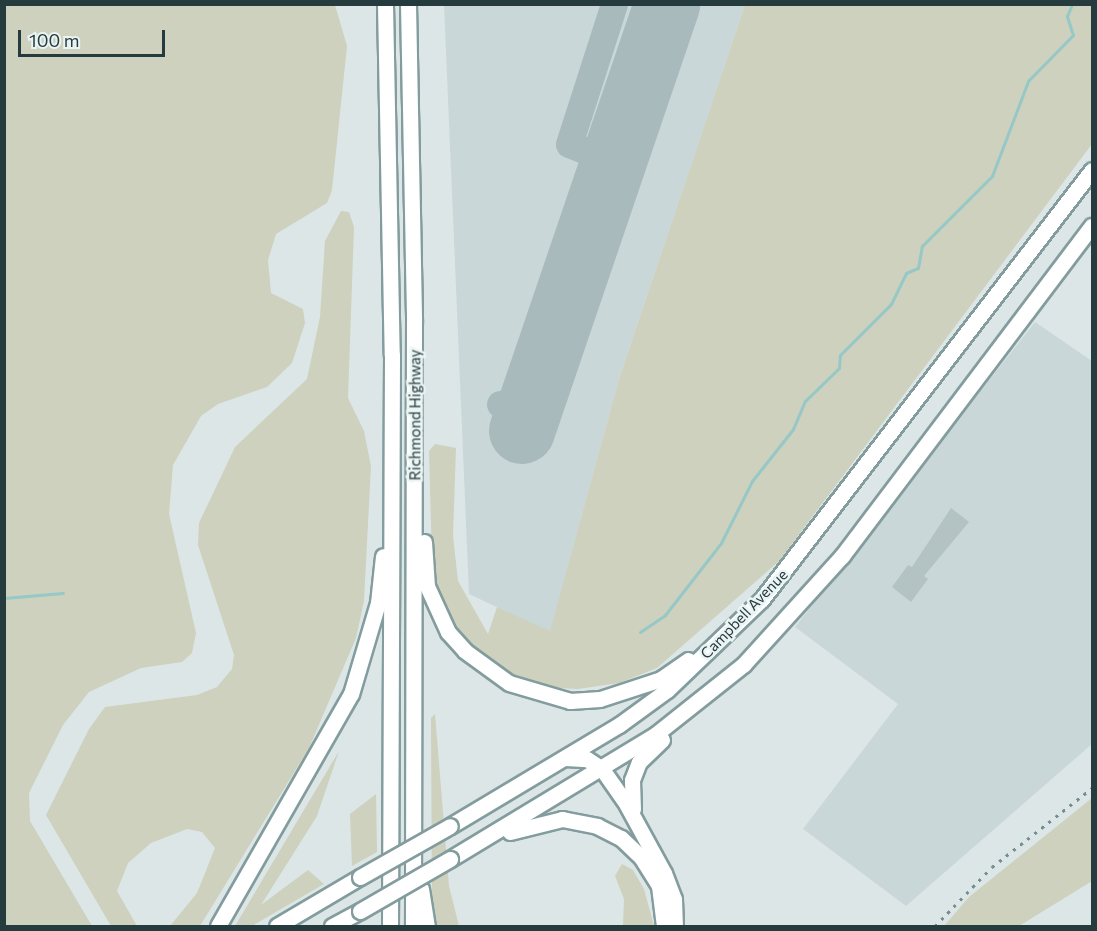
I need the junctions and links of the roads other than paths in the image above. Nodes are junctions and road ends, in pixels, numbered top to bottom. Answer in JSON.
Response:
{"nodes":[{"id":1,"x":385,"y":4,"type":"edge"},
{"id":2,"x":408,"y":4,"type":"edge"},
{"id":3,"x":1092,"y":170,"type":"edge"},
{"id":4,"x":1092,"y":226,"type":"edge"},
{"id":5,"x":392,"y":431,"type":"junction"},
{"id":6,"x":415,"y":489,"type":"junction"},
{"id":7,"x":762,"y":599,"type":"junction"},
{"id":8,"x":711,"y":693,"type":"junction"},
{"id":9,"x":565,"y":758,"type":"junction"},
{"id":10,"x":602,"y":769,"type":"junction"},
{"id":11,"x":414,"y":826,"type":"junction"},
{"id":12,"x":639,"y":826,"type":"junction"},
{"id":13,"x":473,"y":845,"type":"junction"},
{"id":14,"x":265,"y":850,"type":"junction"},
{"id":15,"x":218,"y":927,"type":"edge"},
{"id":16,"x":228,"y":927,"type":"edge"},
{"id":17,"x":277,"y":927,"type":"edge"},
{"id":18,"x":332,"y":927,"type":"edge"},
{"id":19,"x":390,"y":927,"type":"edge"},
{"id":20,"x":413,"y":927,"type":"edge"},
{"id":21,"x":427,"y":927,"type":"edge"},
{"id":22,"x":664,"y":927,"type":"edge"},
{"id":23,"x":675,"y":927,"type":"edge"}],
"edges":[{"from":1,"to":5,"type":"highway","name":"Richmond Highway"},
{"from":2,"to":6,"type":"highway","name":"Richmond Highway"},
{"from":3,"to":7,"type":"highway","name":"Campbell Avenue"},
{"from":4,"to":8,"type":"highway"},
{"from":5,"to":14,"type":"highway"},
{"from":5,"to":19,"type":"highway"},
{"from":6,"to":7,"type":"highway"},
{"from":6,"to":11,"type":"highway","name":"Richmond Highway"},
{"from":7,"to":9,"type":"highway","name":"Campbell Avenue"},
{"from":8,"to":10,"type":"highway"},
{"from":8,"to":12,"type":"highway"},
{"from":9,"to":10,"type":"highway"},
{"from":9,"to":17,"type":"highway","name":"Campbell Avenue","bridge":true},
{"from":10,"to":12,"type":"highway"},
{"from":10,"to":13,"type":"highway"},
{"from":11,"to":20,"type":"highway"},
{"from":11,"to":21,"type":"highway"},
{"from":12,"to":23,"type":"highway"},
{"from":13,"to":18,"type":"highway","bridge":true},
{"from":13,"to":22,"type":"highway"},
{"from":14,"to":15,"type":"highway"},
{"from":14,"to":16,"type":"highway"}]}
